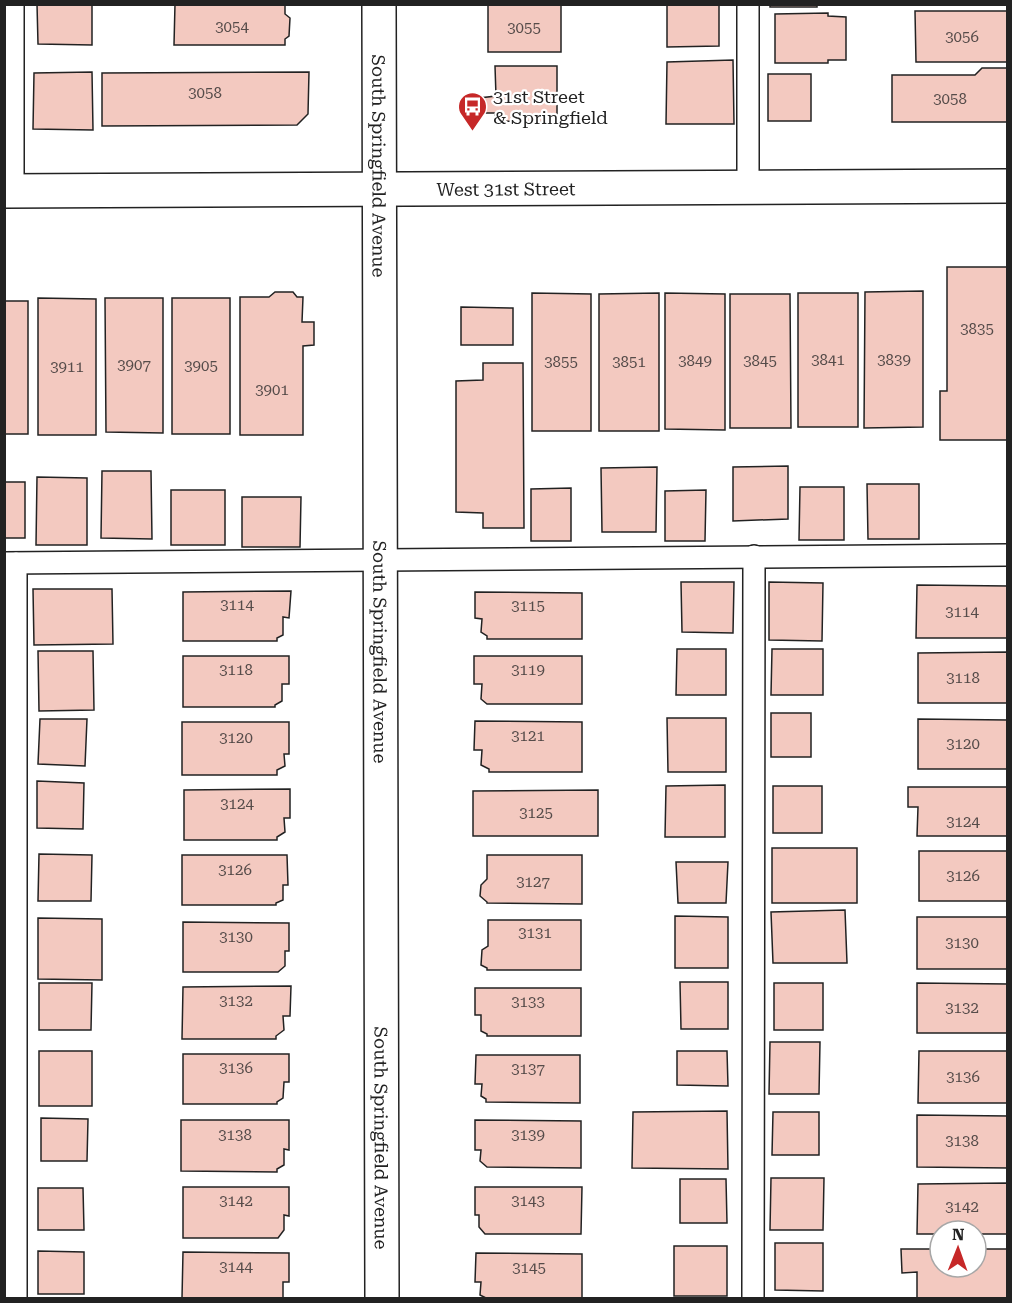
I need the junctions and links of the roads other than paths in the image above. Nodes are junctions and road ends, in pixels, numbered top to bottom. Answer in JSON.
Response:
{"nodes":[{"id":1,"x":13,"y":4,"type":"edge"},
{"id":2,"x":379,"y":4,"type":"edge"},
{"id":3,"x":748,"y":4,"type":"edge"},
{"id":4,"x":1008,"y":186,"type":"edge"},
{"id":5,"x":748,"y":187,"type":"junction"},
{"id":6,"x":379,"y":189,"type":"junction"},
{"id":7,"x":9,"y":191,"type":"edge"},
{"id":8,"x":1008,"y":555,"type":"edge"},
{"id":9,"x":754,"y":556,"type":"junction"},
{"id":10,"x":380,"y":560,"type":"junction"},
{"id":11,"x":10,"y":563,"type":"edge"},
{"id":12,"x":16,"y":1299,"type":"edge"},
{"id":13,"x":382,"y":1299,"type":"edge"},
{"id":14,"x":753,"y":1299,"type":"edge"}],
"edges":[{"from":1,"to":7,"type":"lane"},
{"from":2,"to":6,"type":"street","name":"South Springfield Avenue"},
{"from":3,"to":5,"type":"lane"},
{"from":4,"to":5,"type":"street","name":"West 31st Street"},
{"from":5,"to":6,"type":"street","name":"West 31st Street"},
{"from":6,"to":7,"type":"street","name":"West 31st Street"},
{"from":6,"to":10,"type":"street","name":"South Springfield Avenue"},
{"from":8,"to":9,"type":"lane"},
{"from":9,"to":10,"type":"lane"},
{"from":9,"to":14,"type":"lane"},
{"from":10,"to":11,"type":"lane"},
{"from":10,"to":13,"type":"street","name":"South Springfield Avenue"},
{"from":11,"to":12,"type":"lane"}]}
